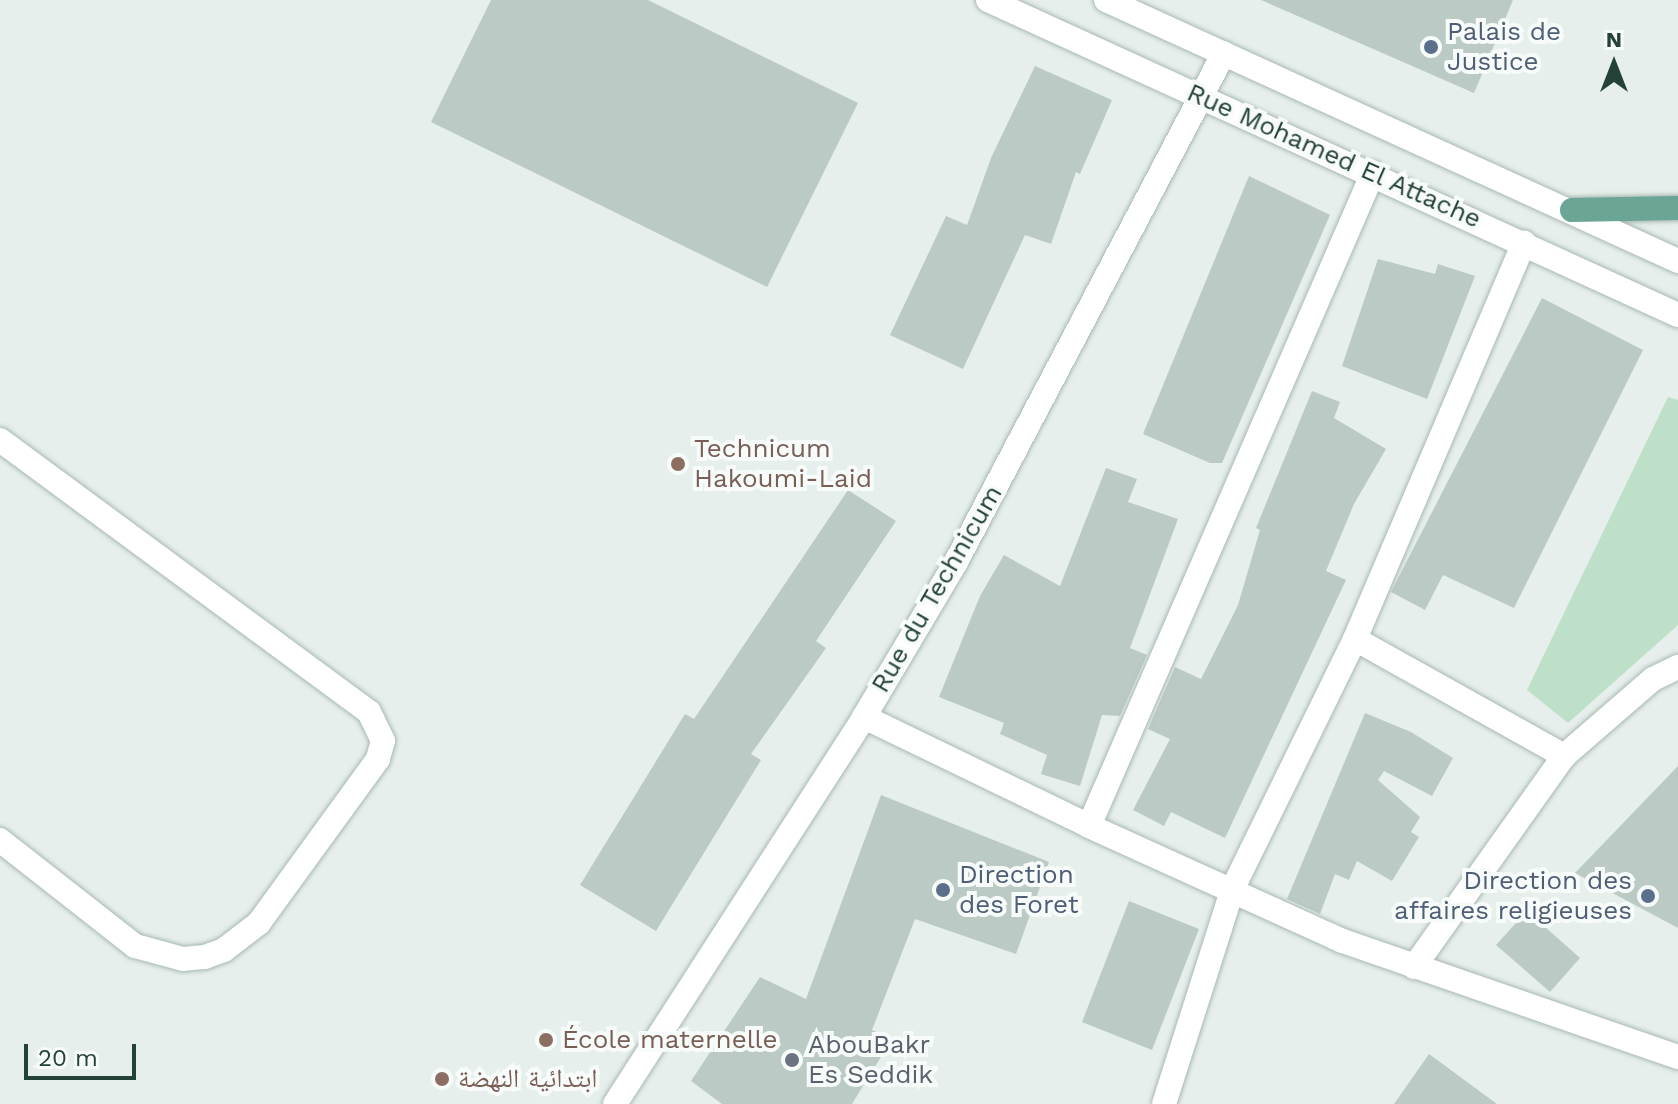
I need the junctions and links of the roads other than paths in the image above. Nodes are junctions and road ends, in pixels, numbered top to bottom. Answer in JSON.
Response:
{"nodes":[{"id":1,"x":988,"y":0,"type":"edge"},
{"id":2,"x":1106,"y":0,"type":"edge"},
{"id":3,"x":1027,"y":8,"type":"edge"},
{"id":4,"x":1224,"y":53,"type":"junction"},
{"id":5,"x":1203,"y":97,"type":"junction"},
{"id":6,"x":1373,"y":173,"type":"junction"},
{"id":7,"x":1678,"y":208,"type":"edge"},
{"id":8,"x":1572,"y":210,"type":"junction"},
{"id":9,"x":1524,"y":242,"type":"junction"},
{"id":10,"x":1678,"y":261,"type":"edge"},
{"id":11,"x":1678,"y":315,"type":"edge"},
{"id":12,"x":0,"y":440,"type":"edge"},
{"id":13,"x":1355,"y":639,"type":"junction"},
{"id":14,"x":1678,"y":667,"type":"edge"},
{"id":15,"x":864,"y":717,"type":"junction"},
{"id":16,"x":1564,"y":756,"type":"junction"},
{"id":17,"x":1089,"y":826,"type":"junction"},
{"id":18,"x":0,"y":840,"type":"edge"},
{"id":19,"x":1233,"y":888,"type":"junction"},
{"id":20,"x":1414,"y":967,"type":"junction"},
{"id":21,"x":1678,"y":1057,"type":"edge"},
{"id":22,"x":615,"y":1104,"type":"edge"},
{"id":23,"x":1164,"y":1104,"type":"edge"}],
"edges":[{"from":1,"to":3,"type":"street","name":"Rue Mohamed El Attache"},
{"from":2,"to":4,"type":"street","name":"Rue Mohamed El Attache"},
{"from":3,"to":5,"type":"street","name":"Rue Mohamed El Attache"},
{"from":4,"to":5,"type":"street","name":"Rue du Technicum"},
{"from":4,"to":8,"type":"street","name":"Rue Mohamed El Attache"},
{"from":5,"to":6,"type":"street","name":"Rue Mohamed El Attache"},
{"from":5,"to":15,"type":"street","name":"Rue du Technicum"},
{"from":6,"to":9,"type":"street","name":"Rue Mohamed El Attache"},
{"from":6,"to":17,"type":"street"},
{"from":7,"to":8,"type":"main road"},
{"from":8,"to":10,"type":"street","name":"Rue Mohamed El Attache"},
{"from":9,"to":11,"type":"street","name":"Rue Mohamed El Attache"},
{"from":9,"to":13,"type":"street"},
{"from":12,"to":18,"type":"street"},
{"from":13,"to":16,"type":"street"},
{"from":13,"to":19,"type":"street"},
{"from":14,"to":16,"type":"street"},
{"from":15,"to":17,"type":"street"},
{"from":15,"to":22,"type":"street","name":"Rue du Technicum"},
{"from":16,"to":20,"type":"street"},
{"from":17,"to":19,"type":"street"},
{"from":19,"to":20,"type":"street"},
{"from":19,"to":23,"type":"street"},
{"from":20,"to":21,"type":"street"}]}
